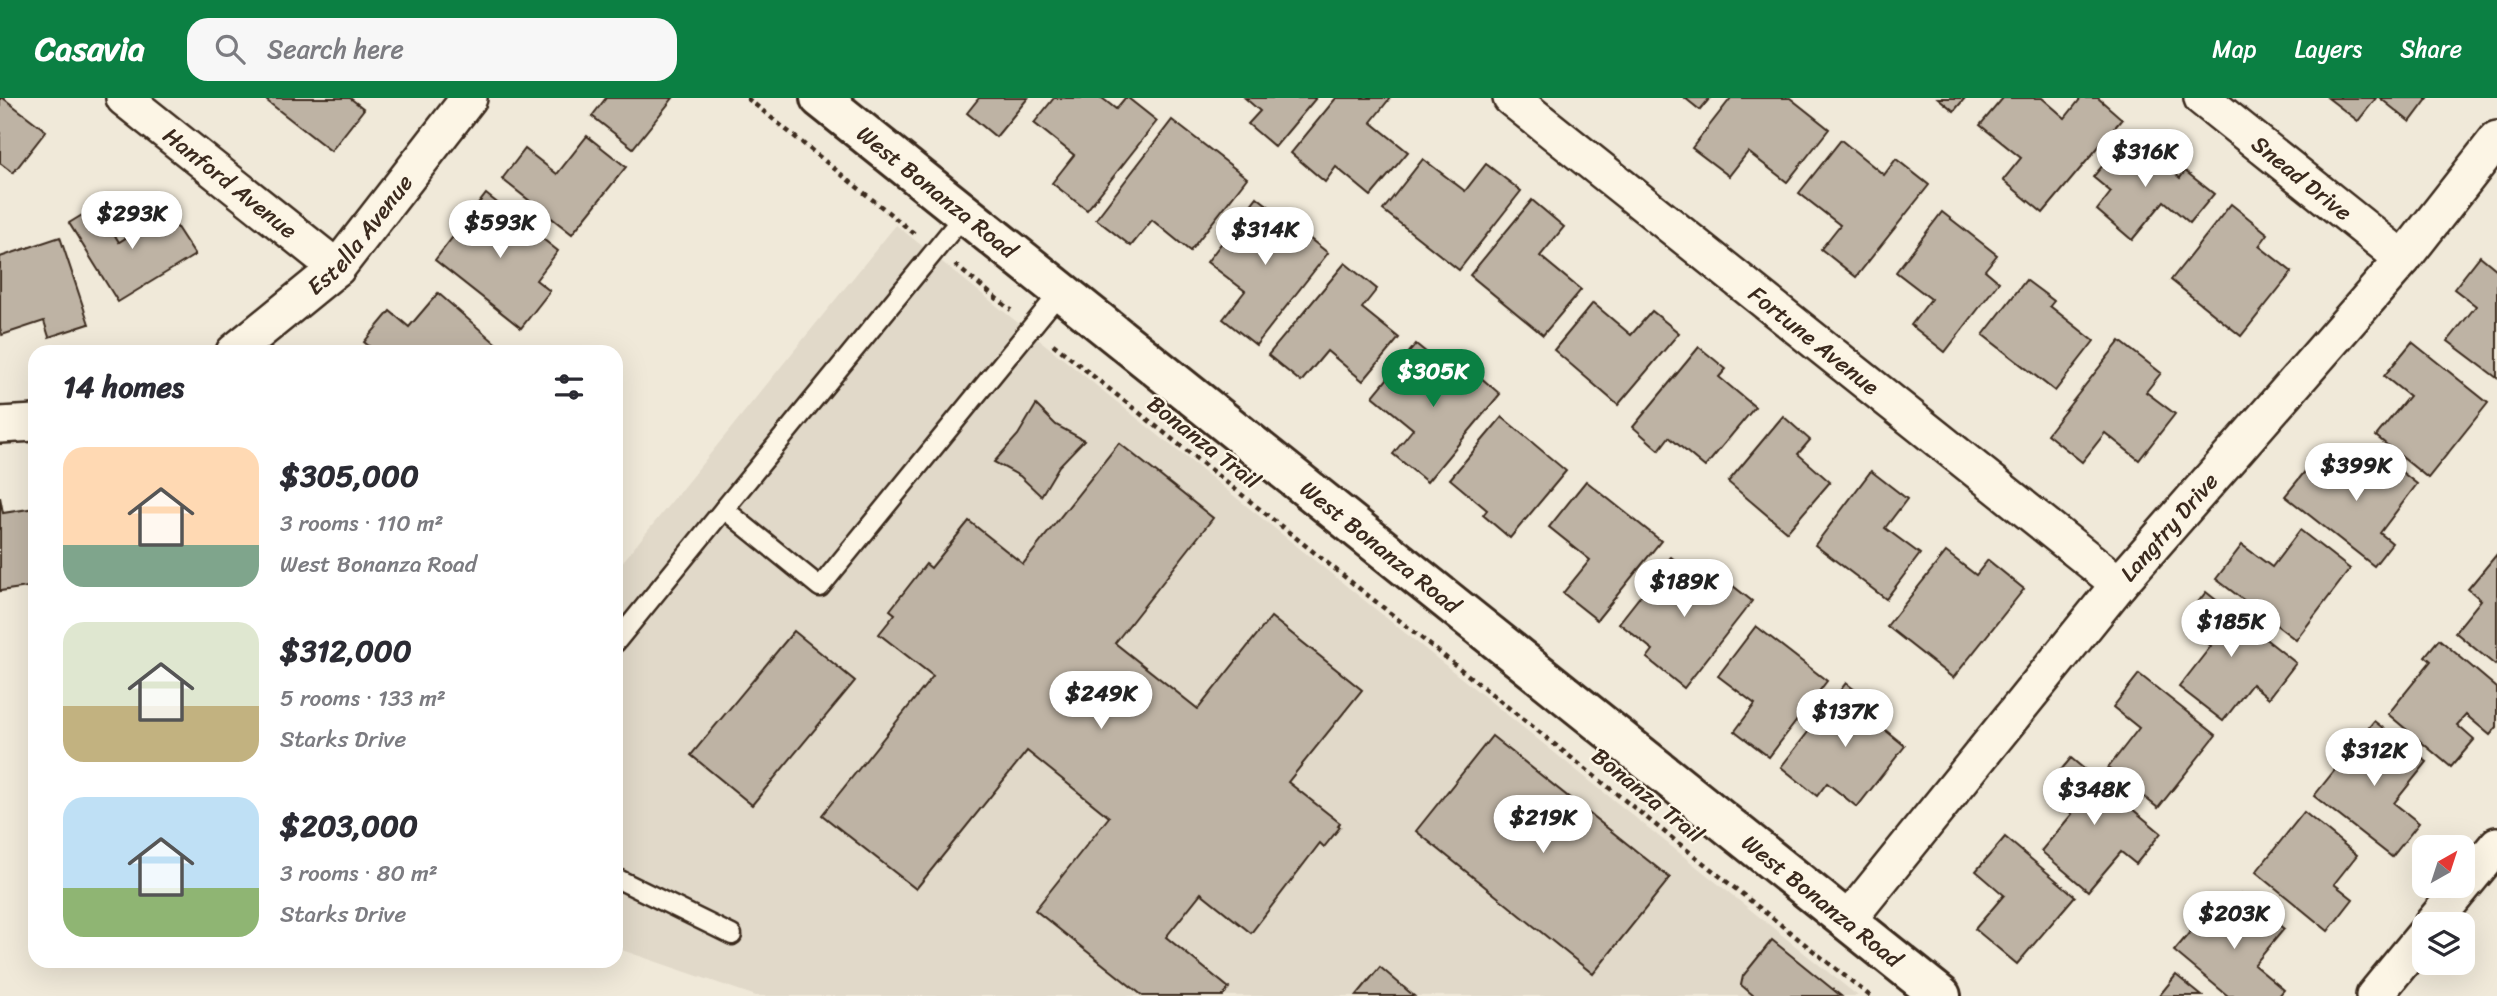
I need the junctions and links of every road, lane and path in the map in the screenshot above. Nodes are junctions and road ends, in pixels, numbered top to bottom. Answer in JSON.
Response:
{"nodes":[{"id":1,"x":124,"y":98,"type":"edge"},
{"id":2,"x":469,"y":98,"type":"edge"},
{"id":3,"x":747,"y":98,"type":"edge"},
{"id":4,"x":1511,"y":98,"type":"edge"},
{"id":5,"x":2202,"y":98,"type":"edge"},
{"id":6,"x":831,"y":101,"type":"edge"},
{"id":7,"x":2497,"y":139,"type":"edge"},
{"id":8,"x":965,"y":214,"type":"junction"},
{"id":9,"x":936,"y":250,"type":"junction"},
{"id":10,"x":2403,"y":259,"type":"junction"},
{"id":11,"x":337,"y":268,"type":"junction"},
{"id":12,"x":1061,"y":291,"type":"junction"},
{"id":13,"x":1032,"y":327,"type":"junction"},
{"id":14,"x":243,"y":345,"type":"edge"},
{"id":15,"x":28,"y":423,"type":"edge"},
{"id":16,"x":0,"y":425,"type":"edge"},
{"id":17,"x":723,"y":509,"type":"junction"},
{"id":18,"x":2119,"y":584,"type":"junction"},
{"id":19,"x":623,"y":633,"type":"edge"},
{"id":20,"x":2497,"y":845,"type":"edge"},
{"id":21,"x":623,"y":881,"type":"edge"},
{"id":22,"x":2442,"y":912,"type":"edge"},
{"id":23,"x":1847,"y":921,"type":"junction"},
{"id":24,"x":732,"y":935,"type":"dead end"},
{"id":25,"x":2412,"y":949,"type":"edge"},
{"id":26,"x":1870,"y":996,"type":"edge"},
{"id":27,"x":1941,"y":996,"type":"edge"},
{"id":28,"x":2374,"y":996,"type":"edge"}],
"edges":[{"from":1,"to":11,"type":"street","name":"Hanford Avenue"},
{"from":2,"to":11,"type":"street","name":"Estella Avenue"},
{"from":3,"to":9,"type":"path","name":"Bonanza Trail"},
{"from":4,"to":18,"type":"street","name":"Fortune Avenue"},
{"from":5,"to":10,"type":"street","name":"Snead Drive"},
{"from":6,"to":8,"type":"street","name":"West Bonanza Road"},
{"from":7,"to":10,"type":"street","name":"Langtry Drive"},
{"from":8,"to":9,"type":"lane"},
{"from":8,"to":12,"type":"street","name":"West Bonanza Road"},
{"from":9,"to":13,"type":"path","name":"Bonanza Trail"},
{"from":9,"to":17,"type":"lane"},
{"from":10,"to":18,"type":"street","name":"Langtry Drive"},
{"from":11,"to":14,"type":"street","name":"Estella Avenue"},
{"from":12,"to":13,"type":"lane"},
{"from":12,"to":23,"type":"street","name":"West Bonanza Road"},
{"from":13,"to":17,"type":"lane"},
{"from":13,"to":26,"type":"path","name":"Bonanza Trail"},
{"from":15,"to":16,"type":"street"},
{"from":17,"to":19,"type":"lane"},
{"from":18,"to":23,"type":"street","name":"Langtry Drive"},
{"from":20,"to":22,"type":"street"},
{"from":21,"to":24,"type":"lane"},
{"from":23,"to":27,"type":"street","name":"West Bonanza Road"},
{"from":25,"to":28,"type":"street"}]}
